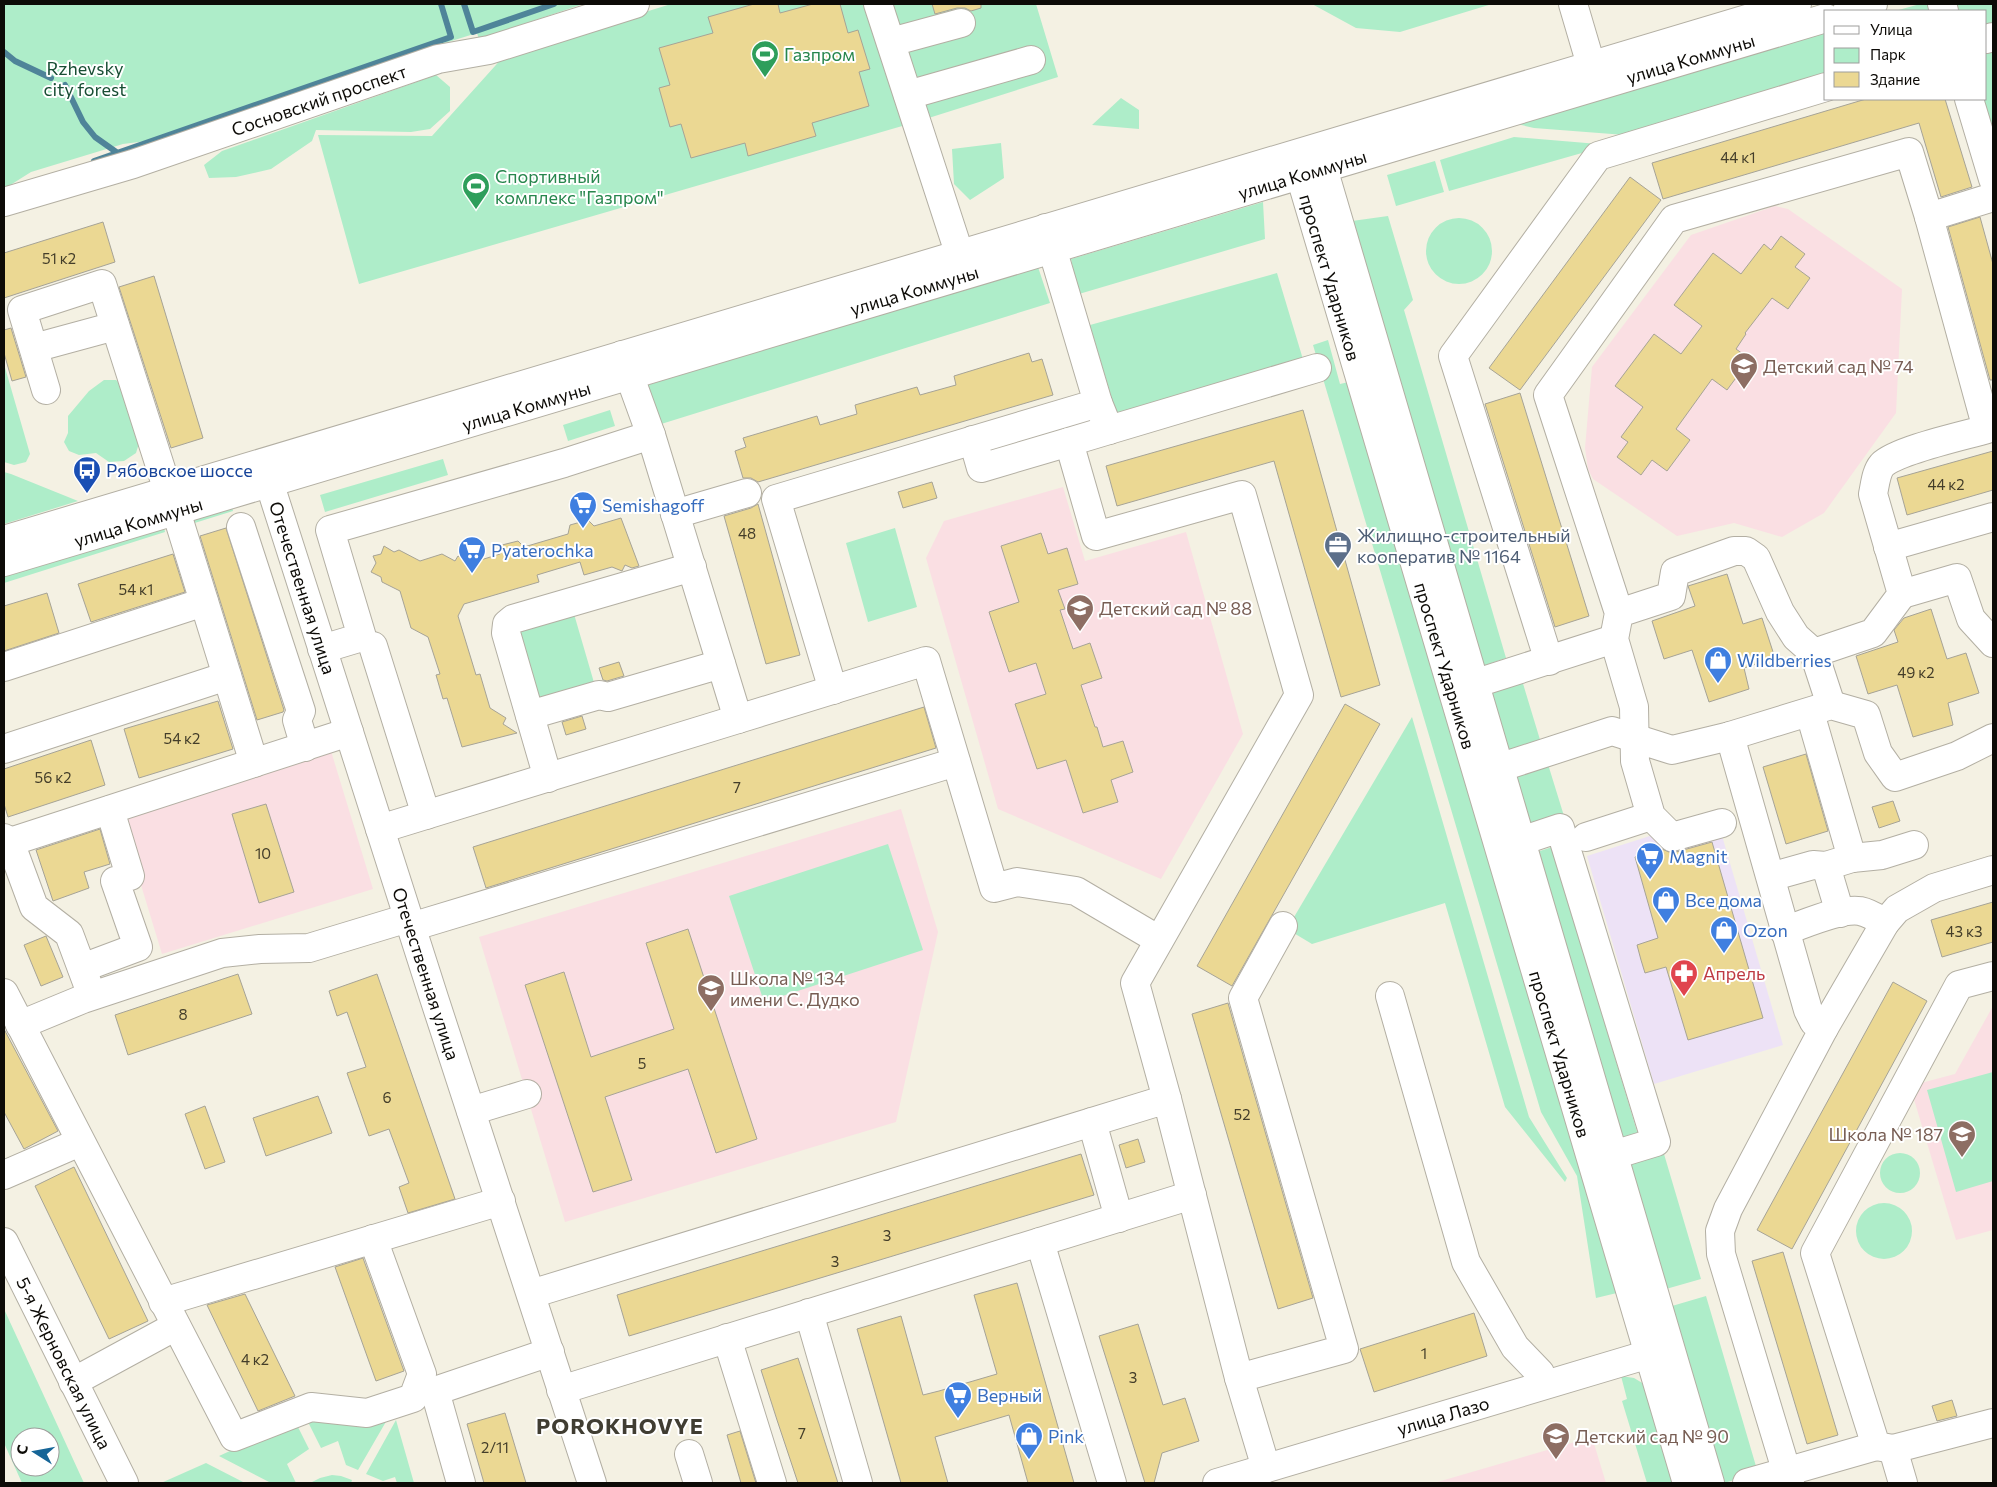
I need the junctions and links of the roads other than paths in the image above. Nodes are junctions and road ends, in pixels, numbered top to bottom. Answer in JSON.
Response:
{"nodes":[{"id":1,"x":635,"y":4,"type":"edge"},
{"id":2,"x":878,"y":4,"type":"edge"},
{"id":3,"x":1573,"y":4,"type":"edge"},
{"id":4,"x":1796,"y":4,"type":"edge"},
{"id":5,"x":1873,"y":4,"type":"edge"},
{"id":6,"x":1851,"y":10,"type":"edge"},
{"id":7,"x":1824,"y":19,"type":"edge"},
{"id":8,"x":961,"y":23,"type":"dead end"},
{"id":9,"x":891,"y":42,"type":"junction"},
{"id":10,"x":1031,"y":60,"type":"dead end"},
{"id":11,"x":1591,"y":65,"type":"junction"},
{"id":12,"x":1824,"y":88,"type":"edge"},
{"id":13,"x":908,"y":95,"type":"junction"},
{"id":14,"x":1969,"y":100,"type":"edge"},
{"id":15,"x":1309,"y":164,"type":"junction"},
{"id":16,"x":1993,"y":179,"type":"edge"},
{"id":17,"x":1993,"y":198,"type":"edge"},
{"id":18,"x":4,"y":202,"type":"edge"},
{"id":19,"x":1929,"y":217,"type":"junction"},
{"id":20,"x":1049,"y":238,"type":"junction"},
{"id":21,"x":962,"y":264,"type":"junction"},
{"id":22,"x":115,"y":326,"type":"junction"},
{"id":23,"x":34,"y":348,"type":"junction"},
{"id":24,"x":625,"y":366,"type":"junction"},
{"id":25,"x":1317,"y":368,"type":"dead end"},
{"id":26,"x":46,"y":390,"type":"dead end"},
{"id":27,"x":1098,"y":403,"type":"junction"},
{"id":28,"x":1109,"y":430,"type":"junction"},
{"id":29,"x":651,"y":435,"type":"junction"},
{"id":30,"x":973,"y":440,"type":"junction"},
{"id":31,"x":1069,"y":442,"type":"junction"},
{"id":32,"x":266,"y":473,"type":"junction"},
{"id":33,"x":759,"y":494,"type":"junction"},
{"id":34,"x":172,"y":501,"type":"junction"},
{"id":35,"x":676,"y":514,"type":"junction"},
{"id":36,"x":1993,"y":516,"type":"edge"},
{"id":37,"x":241,"y":527,"type":"dead end"},
{"id":38,"x":4,"y":540,"type":"edge"},
{"id":39,"x":1888,"y":547,"type":"junction"},
{"id":40,"x":4,"y":562,"type":"edge"},
{"id":41,"x":692,"y":567,"type":"junction"},
{"id":42,"x":1902,"y":594,"type":"junction"},
{"id":43,"x":204,"y":602,"type":"junction"},
{"id":44,"x":1616,"y":626,"type":"junction"},
{"id":45,"x":1993,"y":644,"type":"edge"},
{"id":46,"x":373,"y":646,"type":"dead end"},
{"id":47,"x":322,"y":649,"type":"junction"},
{"id":48,"x":1814,"y":653,"type":"junction"},
{"id":49,"x":1548,"y":661,"type":"junction"},
{"id":50,"x":722,"y":664,"type":"junction"},
{"id":51,"x":4,"y":667,"type":"edge"},
{"id":52,"x":228,"y":676,"type":"junction"},
{"id":53,"x":1464,"y":688,"type":"junction"},
{"id":54,"x":833,"y":690,"type":"junction"},
{"id":55,"x":1820,"y":709,"type":"junction"},
{"id":56,"x":530,"y":715,"type":"junction"},
{"id":57,"x":738,"y":719,"type":"junction"},
{"id":58,"x":349,"y":732,"type":"junction"},
{"id":59,"x":1730,"y":736,"type":"junction"},
{"id":60,"x":1635,"y":738,"type":"junction"},
{"id":61,"x":1993,"y":738,"type":"edge"},
{"id":62,"x":305,"y":747,"type":"junction"},
{"id":63,"x":4,"y":749,"type":"edge"},
{"id":64,"x":956,"y":762,"type":"junction"},
{"id":65,"x":254,"y":763,"type":"junction"},
{"id":66,"x":1488,"y":771,"type":"junction"},
{"id":67,"x":548,"y":778,"type":"junction"},
{"id":68,"x":110,"y":810,"type":"junction"},
{"id":69,"x":426,"y":815,"type":"junction"},
{"id":70,"x":1651,"y":816,"type":"junction"},
{"id":71,"x":1722,"y":823,"type":"dead end"},
{"id":72,"x":380,"y":829,"type":"junction"},
{"id":73,"x":1586,"y":837,"type":"dead end"},
{"id":74,"x":7,"y":840,"type":"edge"},
{"id":75,"x":1510,"y":844,"type":"junction"},
{"id":76,"x":1914,"y":845,"type":"dead end"},
{"id":77,"x":1852,"y":858,"type":"junction"},
{"id":78,"x":1826,"y":866,"type":"junction"},
{"id":79,"x":1993,"y":870,"type":"edge"},
{"id":80,"x":1777,"y":875,"type":"dead end"},
{"id":81,"x":1840,"y":913,"type":"junction"},
{"id":82,"x":410,"y":922,"type":"junction"},
{"id":83,"x":1885,"y":923,"type":"junction"},
{"id":84,"x":1283,"y":926,"type":"dead end"},
{"id":85,"x":1784,"y":931,"type":"junction"},
{"id":86,"x":1160,"y":940,"type":"junction"},
{"id":87,"x":82,"y":968,"type":"junction"},
{"id":88,"x":1993,"y":976,"type":"edge"},
{"id":89,"x":4,"y":993,"type":"edge"},
{"id":90,"x":93,"y":996,"type":"junction"},
{"id":91,"x":1390,"y":996,"type":"dead end"},
{"id":92,"x":20,"y":1025,"type":"junction"},
{"id":93,"x":1824,"y":1028,"type":"junction"},
{"id":94,"x":527,"y":1094,"type":"dead end"},
{"id":95,"x":1166,"y":1099,"type":"junction"},
{"id":96,"x":472,"y":1111,"type":"junction"},
{"id":97,"x":1092,"y":1122,"type":"junction"},
{"id":98,"x":80,"y":1142,"type":"junction"},
{"id":99,"x":1603,"y":1158,"type":"junction"},
{"id":100,"x":4,"y":1175,"type":"edge"},
{"id":101,"x":1192,"y":1195,"type":"junction"},
{"id":102,"x":501,"y":1202,"type":"junction"},
{"id":103,"x":1119,"y":1218,"type":"junction"},
{"id":104,"x":374,"y":1239,"type":"junction"},
{"id":105,"x":4,"y":1242,"type":"edge"},
{"id":106,"x":1040,"y":1242,"type":"junction"},
{"id":107,"x":531,"y":1294,"type":"junction"},
{"id":108,"x":163,"y":1302,"type":"junction"},
{"id":109,"x":809,"y":1313,"type":"junction"},
{"id":110,"x":176,"y":1326,"type":"junction"},
{"id":111,"x":727,"y":1338,"type":"junction"},
{"id":112,"x":1659,"y":1350,"type":"junction"},
{"id":113,"x":550,"y":1352,"type":"junction"},
{"id":114,"x":1240,"y":1378,"type":"junction"},
{"id":115,"x":73,"y":1382,"type":"junction"},
{"id":116,"x":1544,"y":1384,"type":"junction"},
{"id":117,"x":561,"y":1390,"type":"junction"},
{"id":118,"x":1993,"y":1423,"type":"edge"},
{"id":119,"x":1884,"y":1448,"type":"junction"},
{"id":120,"x":689,"y":1454,"type":"dead end"},
{"id":121,"x":1266,"y":1468,"type":"junction"},
{"id":122,"x":1788,"y":1477,"type":"edge"},
{"id":123,"x":124,"y":1483,"type":"edge"},
{"id":124,"x":461,"y":1483,"type":"edge"},
{"id":125,"x":592,"y":1483,"type":"edge"},
{"id":126,"x":698,"y":1483,"type":"edge"},
{"id":127,"x":772,"y":1483,"type":"edge"},
{"id":128,"x":858,"y":1483,"type":"edge"},
{"id":129,"x":1112,"y":1483,"type":"edge"},
{"id":130,"x":1217,"y":1483,"type":"edge"},
{"id":131,"x":1687,"y":1483,"type":"edge"},
{"id":132,"x":1710,"y":1483,"type":"edge"},
{"id":133,"x":1747,"y":1483,"type":"edge"},
{"id":134,"x":1903,"y":1483,"type":"edge"}],
"edges":[{"from":1,"to":18,"type":"street","name":"Сосновский проспект"},
{"from":2,"to":9,"type":"street"},
{"from":3,"to":11,"type":"street"},
{"from":4,"to":11,"type":"street","name":"улица Коммуны"},
{"from":5,"to":6,"type":"street"},
{"from":7,"to":15,"type":"street","name":"улица Коммуны"},
{"from":8,"to":9,"type":"street"},
{"from":9,"to":13,"type":"street"},
{"from":10,"to":13,"type":"street"},
{"from":11,"to":15,"type":"street","name":"улица Коммуны"},
{"from":12,"to":49,"type":"street"},
{"from":13,"to":21,"type":"street"},
{"from":14,"to":16,"type":"street"},
{"from":15,"to":20,"type":"street","name":"улица Коммуны"},
{"from":15,"to":53,"type":"street","name":"проспект Ударников"},
{"from":17,"to":19,"type":"street"},
{"from":19,"to":39,"type":"street"},
{"from":19,"to":44,"type":"street"},
{"from":20,"to":21,"type":"street","name":"улица Коммуны"},
{"from":20,"to":27,"type":"street"},
{"from":21,"to":24,"type":"street","name":"улица Коммуны"},
{"from":22,"to":23,"type":"street"},
{"from":22,"to":23,"type":"street"},
{"from":22,"to":34,"type":"street"},
{"from":23,"to":26,"type":"street"},
{"from":24,"to":29,"type":"street"},
{"from":24,"to":32,"type":"street","name":"улица Коммуны"},
{"from":25,"to":28,"type":"street"},
{"from":27,"to":28,"type":"street"},
{"from":27,"to":30,"type":"street"},
{"from":28,"to":31,"type":"street"},
{"from":29,"to":35,"type":"street"},
{"from":29,"to":47,"type":"street"},
{"from":30,"to":31,"type":"street"},
{"from":30,"to":33,"type":"street"},
{"from":31,"to":86,"type":"street"},
{"from":32,"to":34,"type":"street","name":"улица Коммуны"},
{"from":32,"to":47,"type":"street","name":"Отечественная улица"},
{"from":33,"to":35,"type":"street"},
{"from":33,"to":54,"type":"street"},
{"from":34,"to":38,"type":"street","name":"улица Коммуны"},
{"from":34,"to":40,"type":"street","name":"улица Коммуны"},
{"from":34,"to":43,"type":"street"},
{"from":35,"to":41,"type":"street"},
{"from":36,"to":39,"type":"street"},
{"from":37,"to":62,"type":"street"},
{"from":39,"to":42,"type":"street"},
{"from":41,"to":50,"type":"street"},
{"from":41,"to":56,"type":"street"},
{"from":42,"to":45,"type":"street"},
{"from":42,"to":48,"type":"street"},
{"from":43,"to":51,"type":"street"},
{"from":43,"to":52,"type":"street"},
{"from":44,"to":48,"type":"street"},
{"from":44,"to":49,"type":"street"},
{"from":44,"to":60,"type":"street"},
{"from":46,"to":69,"type":"street"},
{"from":47,"to":58,"type":"street","name":"Отечественная улица"},
{"from":48,"to":55,"type":"street"},
{"from":49,"to":53,"type":"street"},
{"from":50,"to":56,"type":"street"},
{"from":50,"to":57,"type":"street"},
{"from":52,"to":63,"type":"street"},
{"from":52,"to":65,"type":"street"},
{"from":53,"to":66,"type":"street","name":"проспект Ударников"},
{"from":54,"to":57,"type":"street"},
{"from":54,"to":64,"type":"street"},
{"from":55,"to":59,"type":"street"},
{"from":55,"to":61,"type":"street"},
{"from":55,"to":77,"type":"street"},
{"from":56,"to":67,"type":"street"},
{"from":57,"to":67,"type":"street"},
{"from":58,"to":62,"type":"street"},
{"from":58,"to":72,"type":"street","name":"Отечественная улица"},
{"from":59,"to":60,"type":"street"},
{"from":59,"to":85,"type":"street"},
{"from":60,"to":66,"type":"street"},
{"from":60,"to":70,"type":"street"},
{"from":62,"to":65,"type":"street"},
{"from":64,"to":82,"type":"street"},
{"from":64,"to":86,"type":"street"},
{"from":65,"to":68,"type":"street"},
{"from":66,"to":75,"type":"street","name":"проспект Ударников"},
{"from":67,"to":69,"type":"street"},
{"from":68,"to":74,"type":"street"},
{"from":68,"to":87,"type":"street"},
{"from":69,"to":72,"type":"street"},
{"from":70,"to":71,"type":"street"},
{"from":70,"to":73,"type":"street"},
{"from":72,"to":82,"type":"street","name":"Отечественная улица"},
{"from":74,"to":87,"type":"street"},
{"from":75,"to":99,"type":"street","name":"проспект Ударников"},
{"from":75,"to":99,"type":"street"},
{"from":76,"to":77,"type":"street"},
{"from":77,"to":78,"type":"street"},
{"from":78,"to":80,"type":"street"},
{"from":78,"to":81,"type":"street"},
{"from":79,"to":83,"type":"street"},
{"from":81,"to":83,"type":"street"},
{"from":81,"to":85,"type":"street"},
{"from":82,"to":90,"type":"street"},
{"from":82,"to":96,"type":"street","name":"Отечественная улица"},
{"from":83,"to":93,"type":"street"},
{"from":84,"to":114,"type":"street"},
{"from":85,"to":93,"type":"street"},
{"from":86,"to":95,"type":"street"},
{"from":87,"to":90,"type":"street"},
{"from":88,"to":119,"type":"street"},
{"from":89,"to":92,"type":"street"},
{"from":90,"to":92,"type":"street"},
{"from":91,"to":116,"type":"street"},
{"from":92,"to":98,"type":"street"},
{"from":93,"to":122,"type":"street"},
{"from":94,"to":96,"type":"street"},
{"from":95,"to":97,"type":"street"},
{"from":95,"to":101,"type":"street"},
{"from":96,"to":102,"type":"street","name":"Отечественная улица"},
{"from":97,"to":103,"type":"street"},
{"from":97,"to":107,"type":"street"},
{"from":98,"to":100,"type":"street"},
{"from":98,"to":108,"type":"street"},
{"from":99,"to":112,"type":"street","name":"проспект Ударников"},
{"from":101,"to":103,"type":"street"},
{"from":101,"to":114,"type":"street"},
{"from":102,"to":104,"type":"street"},
{"from":102,"to":107,"type":"street","name":"Отечественная улица"},
{"from":103,"to":106,"type":"street"},
{"from":104,"to":108,"type":"street"},
{"from":104,"to":110,"type":"street"},
{"from":105,"to":115,"type":"street","name":"5-я Жерновская улица"},
{"from":106,"to":109,"type":"street"},
{"from":106,"to":129,"type":"street"},
{"from":107,"to":113,"type":"street","name":"Отечественная улица"},
{"from":108,"to":110,"type":"street"},
{"from":109,"to":111,"type":"street"},
{"from":109,"to":128,"type":"street"},
{"from":110,"to":115,"type":"street"},
{"from":111,"to":117,"type":"street"},
{"from":111,"to":127,"type":"street"},
{"from":112,"to":116,"type":"street","name":"улица Лазо"},
{"from":112,"to":131,"type":"street","name":"проспект Ударников"},
{"from":112,"to":132,"type":"street","name":"проспект Ударников"},
{"from":113,"to":117,"type":"street","name":"Отечественная улица"},
{"from":113,"to":124,"type":"street"},
{"from":114,"to":121,"type":"street"},
{"from":115,"to":123,"type":"street","name":"5-я Жерновская улица"},
{"from":116,"to":121,"type":"street","name":"улица Лазо"},
{"from":117,"to":125,"type":"street","name":"Отечественная улица"},
{"from":118,"to":119,"type":"street"},
{"from":119,"to":122,"type":"street"},
{"from":119,"to":134,"type":"street"},
{"from":120,"to":126,"type":"street"},
{"from":121,"to":130,"type":"street","name":"улица Лазо"},
{"from":122,"to":133,"type":"street"}]}
